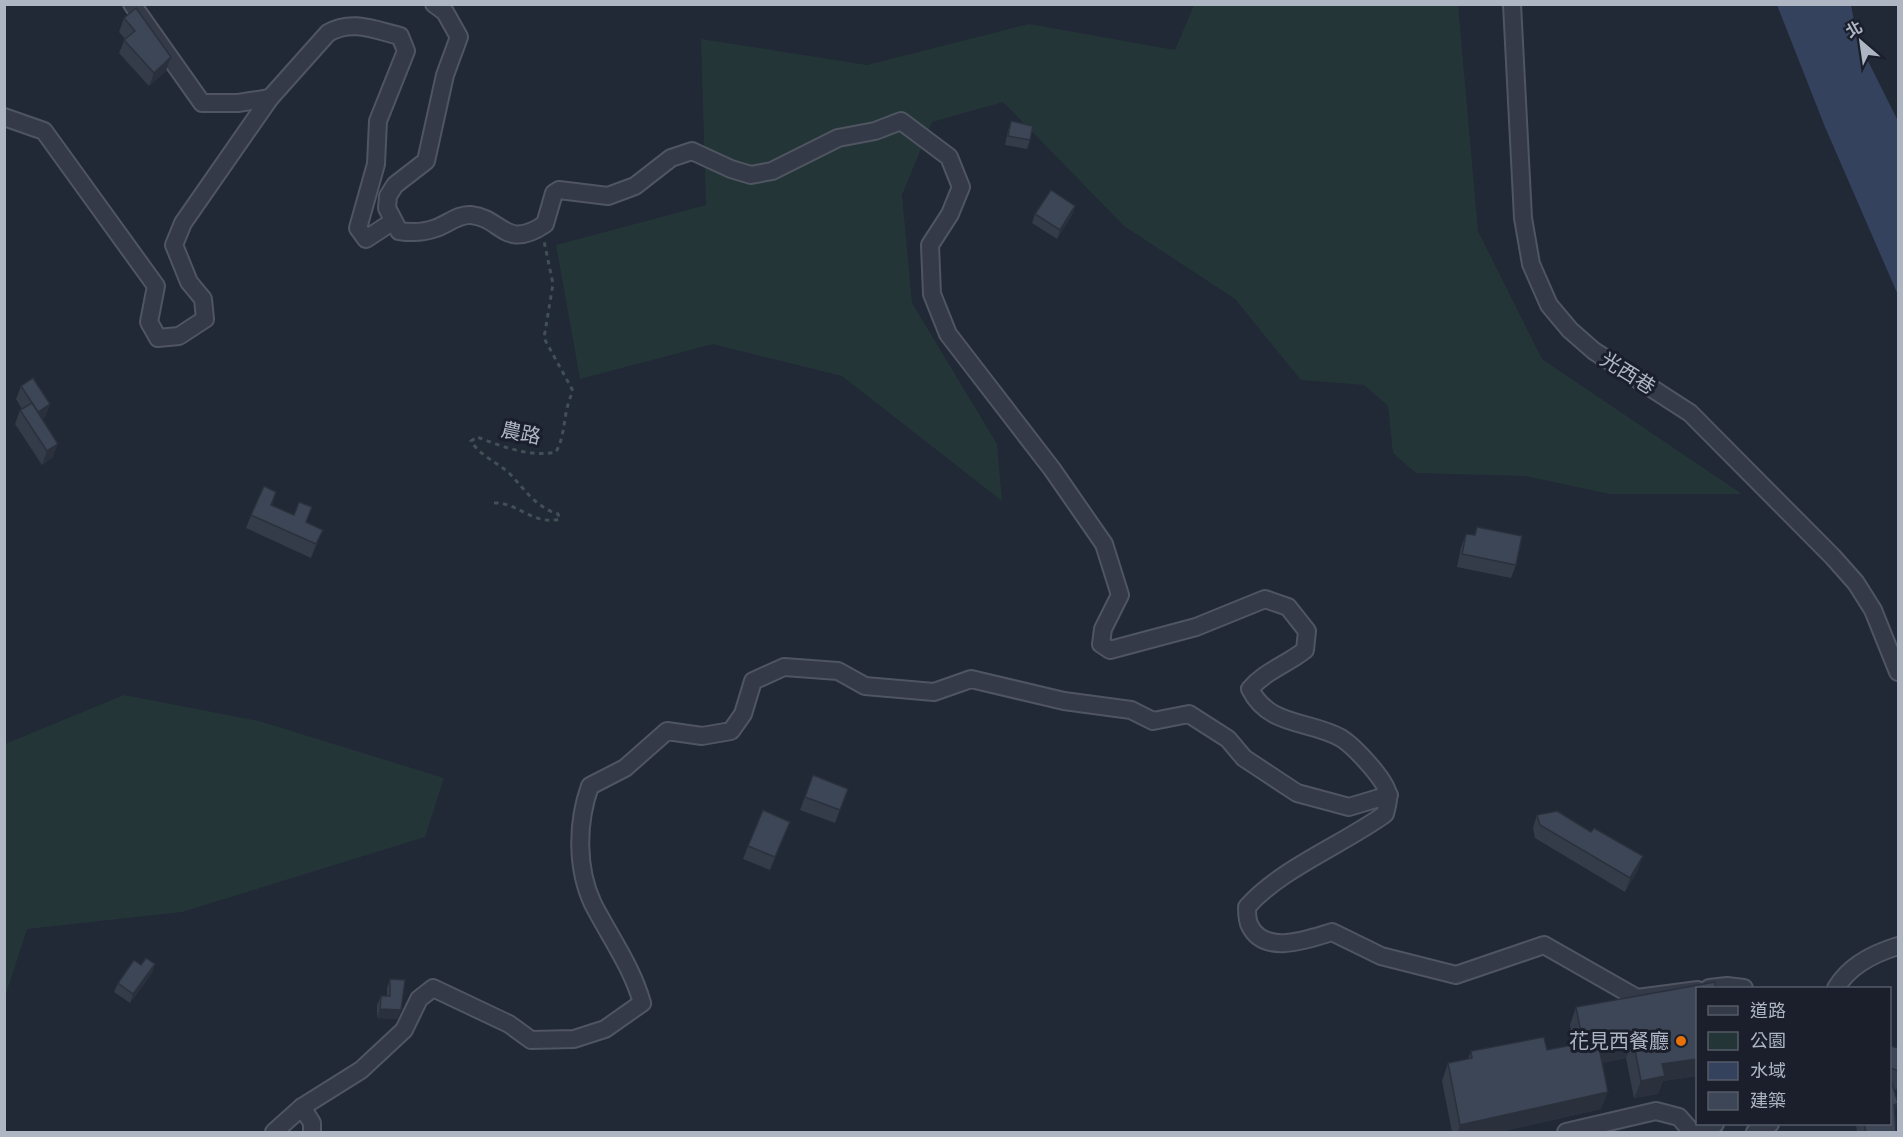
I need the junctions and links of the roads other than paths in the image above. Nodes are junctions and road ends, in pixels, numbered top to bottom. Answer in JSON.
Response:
{"nodes":[{"id":1,"x":132,"y":4,"type":"edge"},
{"id":2,"x":434,"y":4,"type":"edge"},
{"id":3,"x":1512,"y":4,"type":"edge"},
{"id":4,"x":270,"y":98,"type":"junction"},
{"id":5,"x":4,"y":117,"type":"edge"},
{"id":6,"x":392,"y":222,"type":"junction"},
{"id":7,"x":1899,"y":672,"type":"edge"},
{"id":8,"x":1389,"y":795,"type":"junction"},
{"id":9,"x":1899,"y":946,"type":"edge"},
{"id":10,"x":1718,"y":987,"type":"edge"},
{"id":11,"x":1736,"y":987,"type":"edge"},
{"id":12,"x":1837,"y":987,"type":"edge"},
{"id":13,"x":1696,"y":990,"type":"edge"},
{"id":14,"x":302,"y":1107,"type":"junction"},
{"id":15,"x":1713,"y":1125,"type":"edge"},
{"id":16,"x":274,"y":1132,"type":"edge"},
{"id":17,"x":312,"y":1132,"type":"edge"},
{"id":18,"x":1566,"y":1132,"type":"edge"},
{"id":19,"x":1692,"y":1132,"type":"edge"},
{"id":20,"x":1699,"y":1132,"type":"edge"}],
"edges":[{"from":1,"to":4,"type":"street"},
{"from":2,"to":6,"type":"street"},
{"from":3,"to":7,"type":"street","name":"光西巷"},
{"from":4,"to":5,"type":"street"},
{"from":4,"to":6,"type":"street"},
{"from":6,"to":8,"type":"street"},
{"from":8,"to":13,"type":"street"},
{"from":8,"to":14,"type":"street"},
{"from":9,"to":12,"type":"street"},
{"from":10,"to":11,"type":"street"},
{"from":14,"to":16,"type":"street"},
{"from":14,"to":17,"type":"street"},
{"from":15,"to":20,"type":"street"},
{"from":18,"to":19,"type":"street"}]}
